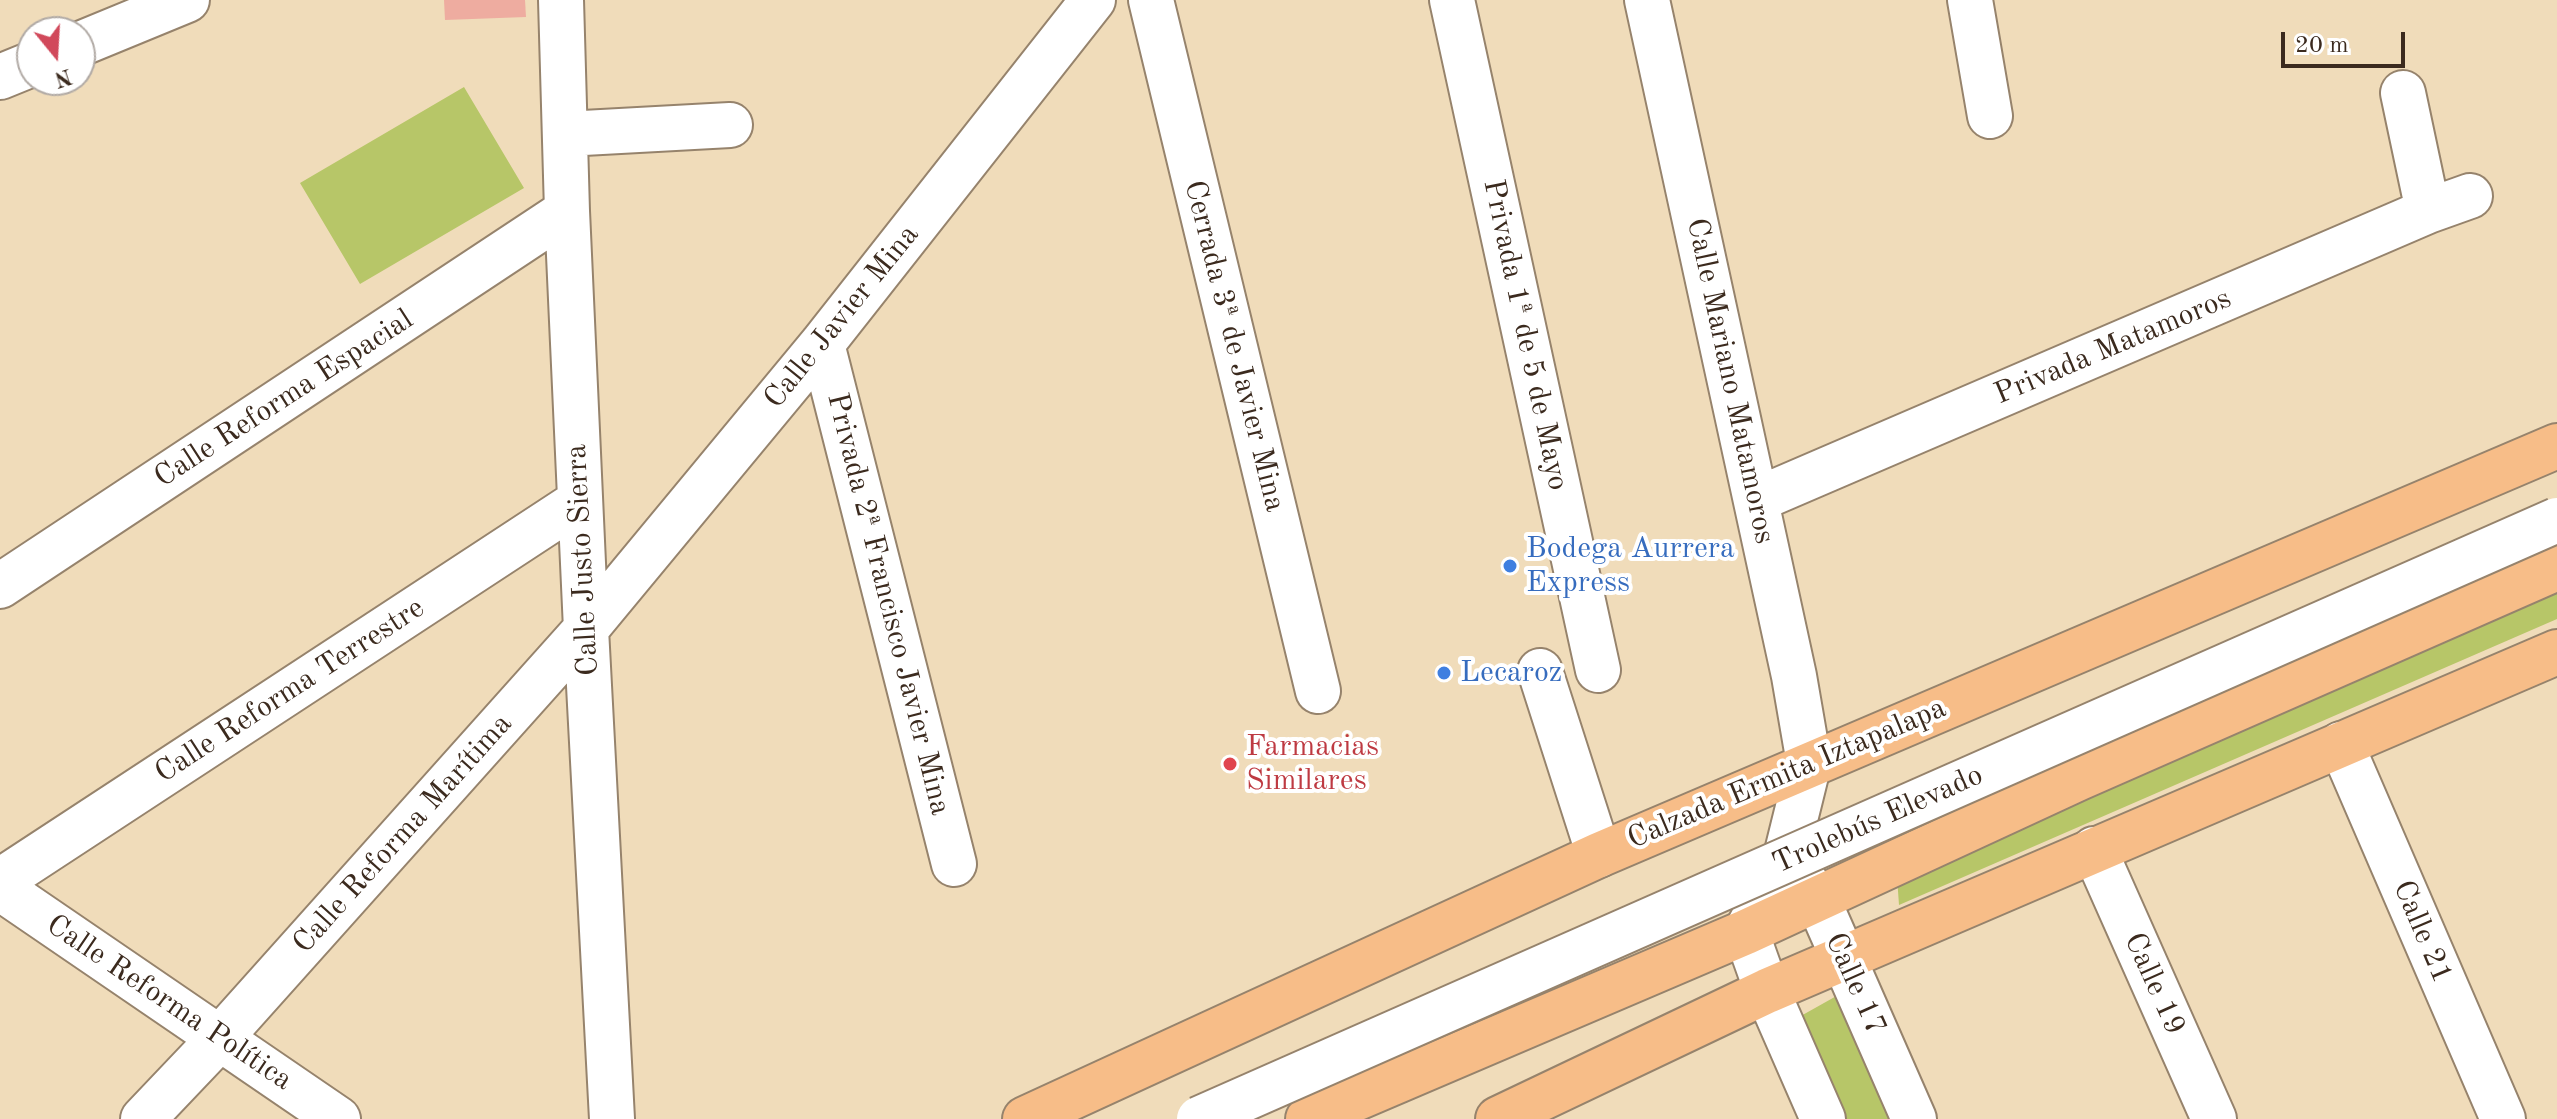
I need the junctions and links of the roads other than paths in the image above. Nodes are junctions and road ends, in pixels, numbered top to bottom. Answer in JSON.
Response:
{"nodes":[{"id":1,"x":187,"y":0,"type":"edge"},
{"id":2,"x":561,"y":0,"type":"edge"},
{"id":3,"x":1093,"y":0,"type":"edge"},
{"id":4,"x":1151,"y":0,"type":"edge"},
{"id":5,"x":1452,"y":0,"type":"edge"},
{"id":6,"x":1647,"y":0,"type":"edge"},
{"id":7,"x":1970,"y":0,"type":"edge"},
{"id":8,"x":96,"y":37,"type":"edge"},
{"id":9,"x":2403,"y":93,"type":"dead end"},
{"id":10,"x":1990,"y":116,"type":"dead end"},
{"id":11,"x":730,"y":125,"type":"dead end"},
{"id":12,"x":565,"y":134,"type":"junction"},
{"id":13,"x":2470,"y":196,"type":"dead end"},
{"id":14,"x":567,"y":211,"type":"junction"},
{"id":15,"x":2428,"y":211,"type":"junction"},
{"id":16,"x":822,"y":344,"type":"junction"},
{"id":17,"x":2557,"y":446,"type":"edge"},
{"id":18,"x":1756,"y":500,"type":"junction"},
{"id":19,"x":580,"y":501,"type":"junction"},
{"id":20,"x":2557,"y":520,"type":"edge"},
{"id":21,"x":2557,"y":568,"type":"edge"},
{"id":22,"x":0,"y":586,"type":"edge"},
{"id":23,"x":586,"y":629,"type":"junction"},
{"id":24,"x":2557,"y":652,"type":"edge"},
{"id":25,"x":1598,"y":670,"type":"dead end"},
{"id":26,"x":1540,"y":671,"type":"dead end"},
{"id":27,"x":1318,"y":691,"type":"dead end"},
{"id":28,"x":2341,"y":744,"type":"junction"},
{"id":29,"x":1809,"y":763,"type":"junction"},
{"id":30,"x":2094,"y":849,"type":"junction"},
{"id":31,"x":1599,"y":855,"type":"junction"},
{"id":32,"x":1786,"y":856,"type":"junction"},
{"id":33,"x":954,"y":864,"type":"dead end"},
{"id":34,"x":0,"y":881,"type":"edge"},
{"id":35,"x":0,"y":888,"type":"edge"},
{"id":36,"x":1817,"y":898,"type":"junction"},
{"id":37,"x":1746,"y":932,"type":"junction"},
{"id":38,"x":1844,"y":958,"type":"junction"},
{"id":39,"x":1767,"y":991,"type":"junction"},
{"id":40,"x":220,"y":1038,"type":"junction"},
{"id":41,"x":1511,"y":1116,"type":"edge"},
{"id":42,"x":143,"y":1119,"type":"edge"},
{"id":43,"x":338,"y":1119,"type":"edge"},
{"id":44,"x":612,"y":1119,"type":"edge"},
{"id":45,"x":1025,"y":1119,"type":"edge"},
{"id":46,"x":1199,"y":1119,"type":"edge"},
{"id":47,"x":1308,"y":1119,"type":"edge"},
{"id":48,"x":1823,"y":1119,"type":"edge"},
{"id":49,"x":1914,"y":1119,"type":"edge"},
{"id":50,"x":2214,"y":1119,"type":"edge"},
{"id":51,"x":2503,"y":1119,"type":"edge"}],
"edges":[{"from":1,"to":8,"type":"street"},
{"from":2,"to":12,"type":"street","name":"Calle Justo Sierra"},
{"from":3,"to":16,"type":"street","name":"Calle Javier Mina"},
{"from":4,"to":27,"type":"street","name":"Cerrada 3ª de Javier Mina"},
{"from":5,"to":25,"type":"street","name":"Privada 1ª de 5 de Mayo"},
{"from":6,"to":18,"type":"street","name":"Calle Mariano Matamoros"},
{"from":7,"to":10,"type":"street"},
{"from":9,"to":15,"type":"street"},
{"from":11,"to":12,"type":"street"},
{"from":12,"to":14,"type":"street","name":"Calle Justo Sierra"},
{"from":13,"to":15,"type":"street","name":"Privada Matamoros"},
{"from":14,"to":19,"type":"street","name":"Calle Justo Sierra"},
{"from":14,"to":22,"type":"street","name":"Calle Reforma Espacial"},
{"from":15,"to":18,"type":"street","name":"Privada Matamoros"},
{"from":16,"to":23,"type":"street","name":"Calle Javier Mina"},
{"from":16,"to":33,"type":"street","name":"Privada 2ª Francisco Javier Mina"},
{"from":17,"to":29,"type":"main road","name":"Calzada Ermita Iztapalapa"},
{"from":18,"to":29,"type":"street","name":"Calle Mariano Matamoros"},
{"from":19,"to":23,"type":"street","name":"Calle Justo Sierra"},
{"from":19,"to":34,"type":"street","name":"Calle Reforma Terrestre"},
{"from":20,"to":46,"type":"street","name":"Trolebús Elevado","bridge":true},
{"from":21,"to":36,"type":"main road"},
{"from":23,"to":40,"type":"street","name":"Calle Reforma Marítima"},
{"from":23,"to":44,"type":"street","name":"Calle Justo Sierra"},
{"from":24,"to":28,"type":"main road"},
{"from":26,"to":31,"type":"street"},
{"from":28,"to":30,"type":"main road"},
{"from":28,"to":51,"type":"street","name":"Calle 21"},
{"from":29,"to":31,"type":"main road","name":"Calzada Ermita Iztapalapa"},
{"from":29,"to":32,"type":"street"},
{"from":30,"to":38,"type":"main road"},
{"from":30,"to":50,"type":"street","name":"Calle 19"},
{"from":31,"to":45,"type":"main road","name":"Calzada Ermita Iztapalapa"},
{"from":32,"to":36,"type":"street","name":"Calle 17"},
{"from":32,"to":37,"type":"street"},
{"from":35,"to":40,"type":"street","name":"Calle Reforma Política"},
{"from":36,"to":37,"type":"main road"},
{"from":36,"to":38,"type":"street","name":"Calle 17"},
{"from":37,"to":39,"type":"street"},
{"from":37,"to":47,"type":"main road"},
{"from":38,"to":39,"type":"main road"},
{"from":38,"to":49,"type":"street","name":"Calle 17"},
{"from":39,"to":41,"type":"main road"},
{"from":39,"to":48,"type":"street"},
{"from":40,"to":42,"type":"street","name":"Calle Reforma Marítima"},
{"from":40,"to":43,"type":"street","name":"Calle Reforma Política"}]}
